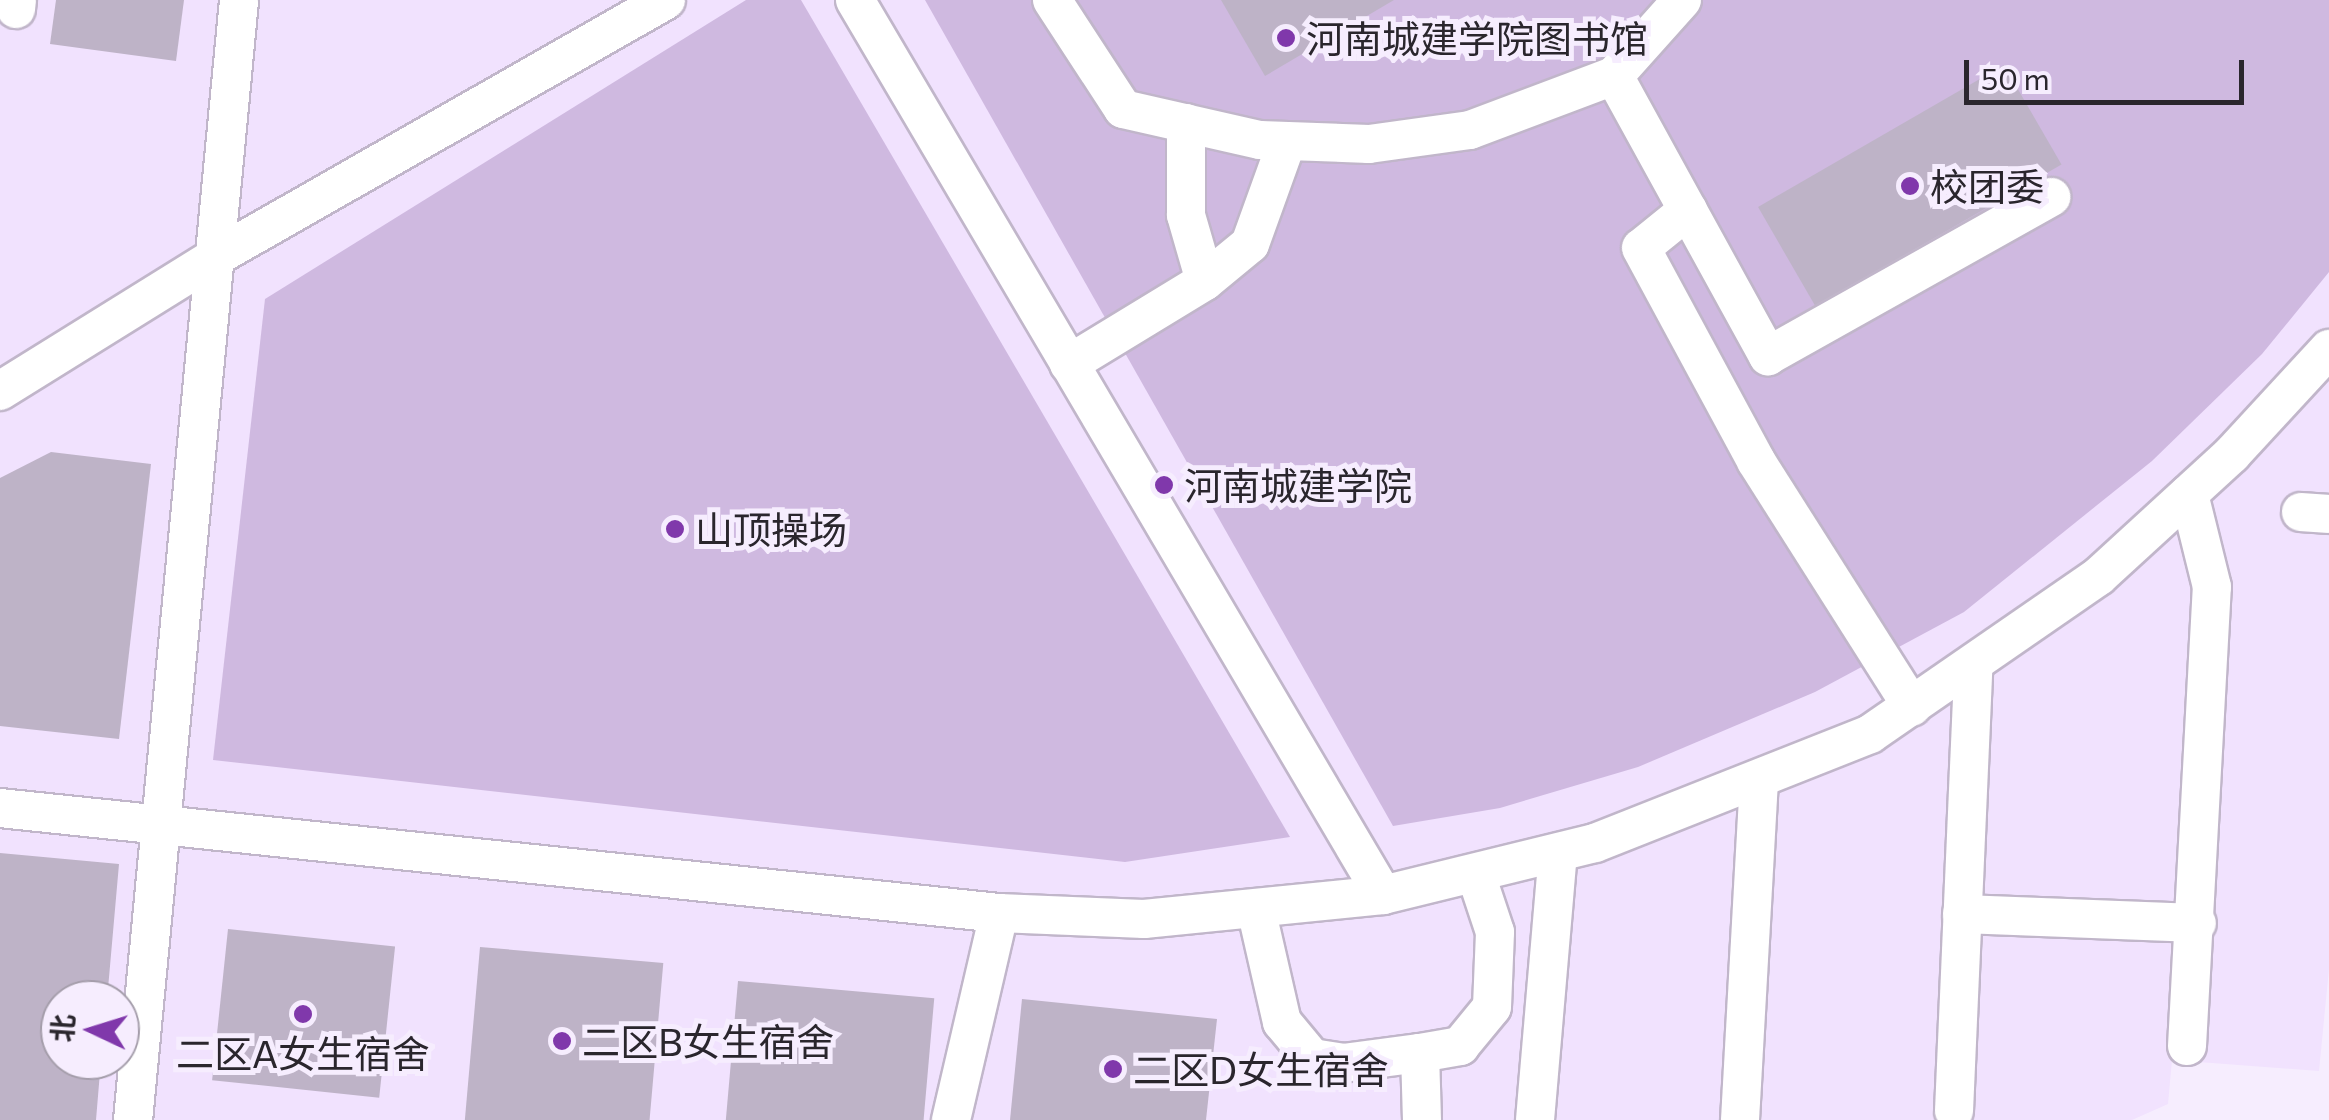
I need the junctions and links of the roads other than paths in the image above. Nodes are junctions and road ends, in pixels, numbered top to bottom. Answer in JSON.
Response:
{"nodes":[{"id":1,"x":238,"y":0,"type":"edge"},
{"id":2,"x":666,"y":0,"type":"edge"},
{"id":3,"x":855,"y":0,"type":"edge"},
{"id":4,"x":1052,"y":0,"type":"edge"},
{"id":5,"x":1682,"y":0,"type":"edge"},
{"id":6,"x":1614,"y":76,"type":"junction"},
{"id":7,"x":1186,"y":124,"type":"junction"},
{"id":8,"x":1287,"y":141,"type":"junction"},
{"id":9,"x":2051,"y":197,"type":"dead end"},
{"id":10,"x":1688,"y":210,"type":"junction"},
{"id":11,"x":215,"y":257,"type":"junction"},
{"id":12,"x":1205,"y":281,"type":"junction"},
{"id":13,"x":2329,"y":348,"type":"edge"},
{"id":14,"x":1069,"y":364,"type":"junction"},
{"id":15,"x":0,"y":390,"type":"edge"},
{"id":16,"x":2189,"y":494,"type":"junction"},
{"id":17,"x":1973,"y":667,"type":"junction"},
{"id":18,"x":1912,"y":707,"type":"junction"},
{"id":19,"x":1760,"y":781,"type":"junction"},
{"id":20,"x":0,"y":808,"type":"edge"},
{"id":21,"x":160,"y":823,"type":"junction"},
{"id":22,"x":1558,"y":852,"type":"junction"},
{"id":23,"x":1476,"y":875,"type":"junction"},
{"id":24,"x":1383,"y":895,"type":"junction"},
{"id":25,"x":1257,"y":912,"type":"junction"},
{"id":26,"x":999,"y":913,"type":"junction"},
{"id":27,"x":1962,"y":914,"type":"junction"},
{"id":28,"x":2196,"y":923,"type":"junction"},
{"id":29,"x":2188,"y":1046,"type":"dead end"},
{"id":30,"x":1420,"y":1054,"type":"junction"},
{"id":31,"x":1954,"y":1111,"type":"dead end"},
{"id":32,"x":133,"y":1120,"type":"edge"},
{"id":33,"x":951,"y":1120,"type":"edge"},
{"id":34,"x":1422,"y":1120,"type":"edge"},
{"id":35,"x":1535,"y":1120,"type":"edge"},
{"id":36,"x":1740,"y":1120,"type":"edge"}],
"edges":[{"from":1,"to":11,"type":"street"},
{"from":2,"to":11,"type":"street"},
{"from":3,"to":14,"type":"street"},
{"from":4,"to":7,"type":"street"},
{"from":5,"to":6,"type":"street"},
{"from":6,"to":8,"type":"street"},
{"from":6,"to":10,"type":"street"},
{"from":7,"to":8,"type":"street"},
{"from":7,"to":12,"type":"street"},
{"from":8,"to":12,"type":"street"},
{"from":9,"to":10,"type":"street"},
{"from":10,"to":18,"type":"street"},
{"from":11,"to":15,"type":"street"},
{"from":11,"to":21,"type":"street"},
{"from":12,"to":14,"type":"street"},
{"from":13,"to":16,"type":"street"},
{"from":14,"to":24,"type":"street"},
{"from":16,"to":17,"type":"street"},
{"from":16,"to":28,"type":"street"},
{"from":17,"to":18,"type":"street"},
{"from":17,"to":27,"type":"street"},
{"from":18,"to":19,"type":"street"},
{"from":19,"to":22,"type":"street"},
{"from":19,"to":36,"type":"street"},
{"from":20,"to":21,"type":"street"},
{"from":21,"to":26,"type":"street"},
{"from":21,"to":32,"type":"street"},
{"from":22,"to":23,"type":"street"},
{"from":22,"to":35,"type":"street"},
{"from":23,"to":24,"type":"street"},
{"from":23,"to":30,"type":"street"},
{"from":24,"to":25,"type":"street"},
{"from":25,"to":26,"type":"street"},
{"from":25,"to":30,"type":"street"},
{"from":26,"to":33,"type":"street"},
{"from":27,"to":28,"type":"street"},
{"from":27,"to":31,"type":"street"},
{"from":28,"to":29,"type":"street"},
{"from":30,"to":34,"type":"street"}]}
